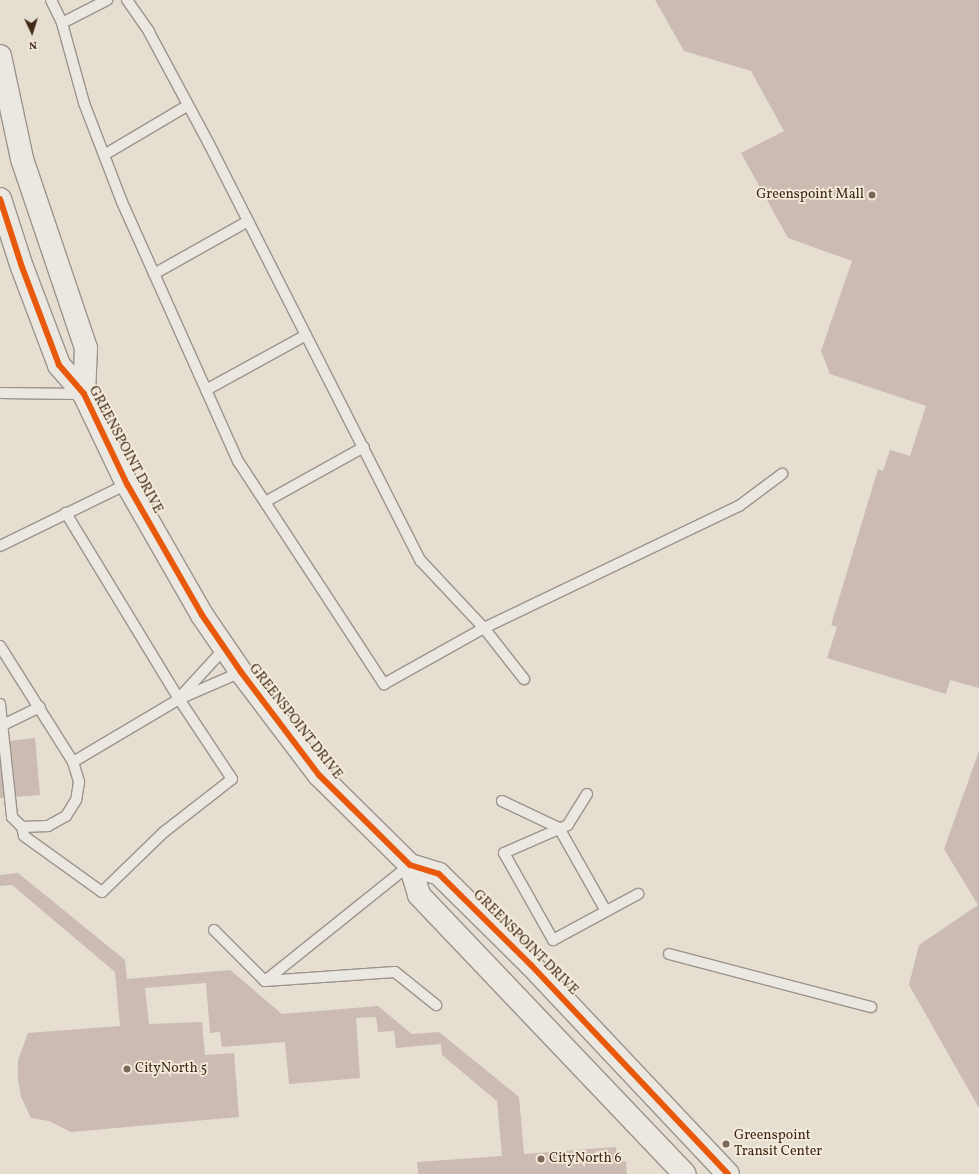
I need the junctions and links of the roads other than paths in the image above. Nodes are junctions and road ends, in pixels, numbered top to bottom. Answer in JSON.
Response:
{"nodes":[{"id":1,"x":51,"y":0,"type":"edge"},
{"id":2,"x":107,"y":0,"type":"edge"},
{"id":3,"x":127,"y":0,"type":"edge"},
{"id":4,"x":62,"y":23,"type":"junction"},
{"id":5,"x":0,"y":56,"type":"edge"},
{"id":6,"x":187,"y":106,"type":"junction"},
{"id":7,"x":104,"y":155,"type":"junction"},
{"id":8,"x":0,"y":198,"type":"edge"},
{"id":9,"x":248,"y":221,"type":"junction"},
{"id":10,"x":154,"y":274,"type":"junction"},
{"id":11,"x":306,"y":334,"type":"junction"},
{"id":12,"x":206,"y":390,"type":"junction"},
{"id":13,"x":0,"y":393,"type":"edge"},
{"id":14,"x":84,"y":394,"type":"junction"},
{"id":15,"x":364,"y":447,"type":"junction"},
{"id":16,"x":782,"y":474,"type":"dead end"},
{"id":17,"x":127,"y":484,"type":"junction"},
{"id":18,"x":265,"y":502,"type":"junction"},
{"id":19,"x":66,"y":513,"type":"junction"},
{"id":20,"x":0,"y":546,"type":"edge"},
{"id":21,"x":484,"y":628,"type":"junction"},
{"id":22,"x":0,"y":646,"type":"edge"},
{"id":23,"x":225,"y":648,"type":"junction"},
{"id":24,"x":241,"y":672,"type":"junction"},
{"id":25,"x":524,"y":679,"type":"dead end"},
{"id":26,"x":179,"y":698,"type":"junction"},
{"id":27,"x":0,"y":704,"type":"edge"},
{"id":28,"x":40,"y":707,"type":"junction"},
{"id":29,"x":3,"y":725,"type":"junction"},
{"id":30,"x":73,"y":762,"type":"junction"},
{"id":31,"x":587,"y":794,"type":"dead end"},
{"id":32,"x":502,"y":801,"type":"dead end"},
{"id":33,"x":22,"y":827,"type":"junction"},
{"id":34,"x":559,"y":828,"type":"junction"},
{"id":35,"x":410,"y":865,"type":"junction"},
{"id":36,"x":638,"y":894,"type":"dead end"},
{"id":37,"x":606,"y":911,"type":"junction"},
{"id":38,"x":214,"y":930,"type":"dead end"},
{"id":39,"x":670,"y":954,"type":"dead end"},
{"id":40,"x":265,"y":981,"type":"junction"},
{"id":41,"x":436,"y":1005,"type":"dead end"},
{"id":42,"x":871,"y":1007,"type":"dead end"},
{"id":43,"x":685,"y":1174,"type":"edge"},
{"id":44,"x":728,"y":1174,"type":"edge"}],
"edges":[{"from":1,"to":4,"type":"lane"},
{"from":2,"to":4,"type":"lane"},
{"from":3,"to":6,"type":"lane"},
{"from":4,"to":7,"type":"lane"},
{"from":5,"to":14,"type":"street","name":"GREENSPOINT DRIVE"},
{"from":6,"to":7,"type":"lane"},
{"from":6,"to":9,"type":"lane"},
{"from":7,"to":10,"type":"lane"},
{"from":8,"to":14,"type":"street","name":"GREENSPOINT DRIVE"},
{"from":9,"to":10,"type":"lane"},
{"from":9,"to":11,"type":"lane"},
{"from":10,"to":12,"type":"lane"},
{"from":11,"to":12,"type":"lane"},
{"from":11,"to":15,"type":"lane"},
{"from":12,"to":18,"type":"lane"},
{"from":13,"to":14,"type":"lane"},
{"from":14,"to":17,"type":"street","name":"GREENSPOINT DRIVE"},
{"from":15,"to":18,"type":"lane"},
{"from":15,"to":21,"type":"lane"},
{"from":16,"to":21,"type":"lane"},
{"from":17,"to":19,"type":"lane"},
{"from":17,"to":23,"type":"street","name":"GREENSPOINT DRIVE"},
{"from":18,"to":21,"type":"lane"},
{"from":19,"to":20,"type":"lane"},
{"from":19,"to":26,"type":"lane"},
{"from":21,"to":25,"type":"lane"},
{"from":22,"to":28,"type":"lane"},
{"from":23,"to":24,"type":"street","name":"GREENSPOINT DRIVE"},
{"from":23,"to":26,"type":"lane"},
{"from":24,"to":26,"type":"lane"},
{"from":24,"to":35,"type":"street","name":"GREENSPOINT DRIVE"},
{"from":26,"to":30,"type":"lane"},
{"from":26,"to":33,"type":"lane"},
{"from":27,"to":29,"type":"lane"},
{"from":28,"to":29,"type":"lane"},
{"from":28,"to":30,"type":"lane"},
{"from":29,"to":33,"type":"lane"},
{"from":30,"to":33,"type":"lane"},
{"from":31,"to":34,"type":"lane"},
{"from":32,"to":34,"type":"lane"},
{"from":34,"to":37,"type":"lane"},
{"from":34,"to":37,"type":"lane"},
{"from":35,"to":40,"type":"lane"},
{"from":35,"to":43,"type":"street","name":"GREENSPOINT DRIVE"},
{"from":35,"to":44,"type":"street","name":"GREENSPOINT DRIVE"},
{"from":36,"to":37,"type":"lane"},
{"from":38,"to":40,"type":"lane"},
{"from":39,"to":42,"type":"lane"},
{"from":40,"to":41,"type":"lane"}]}
